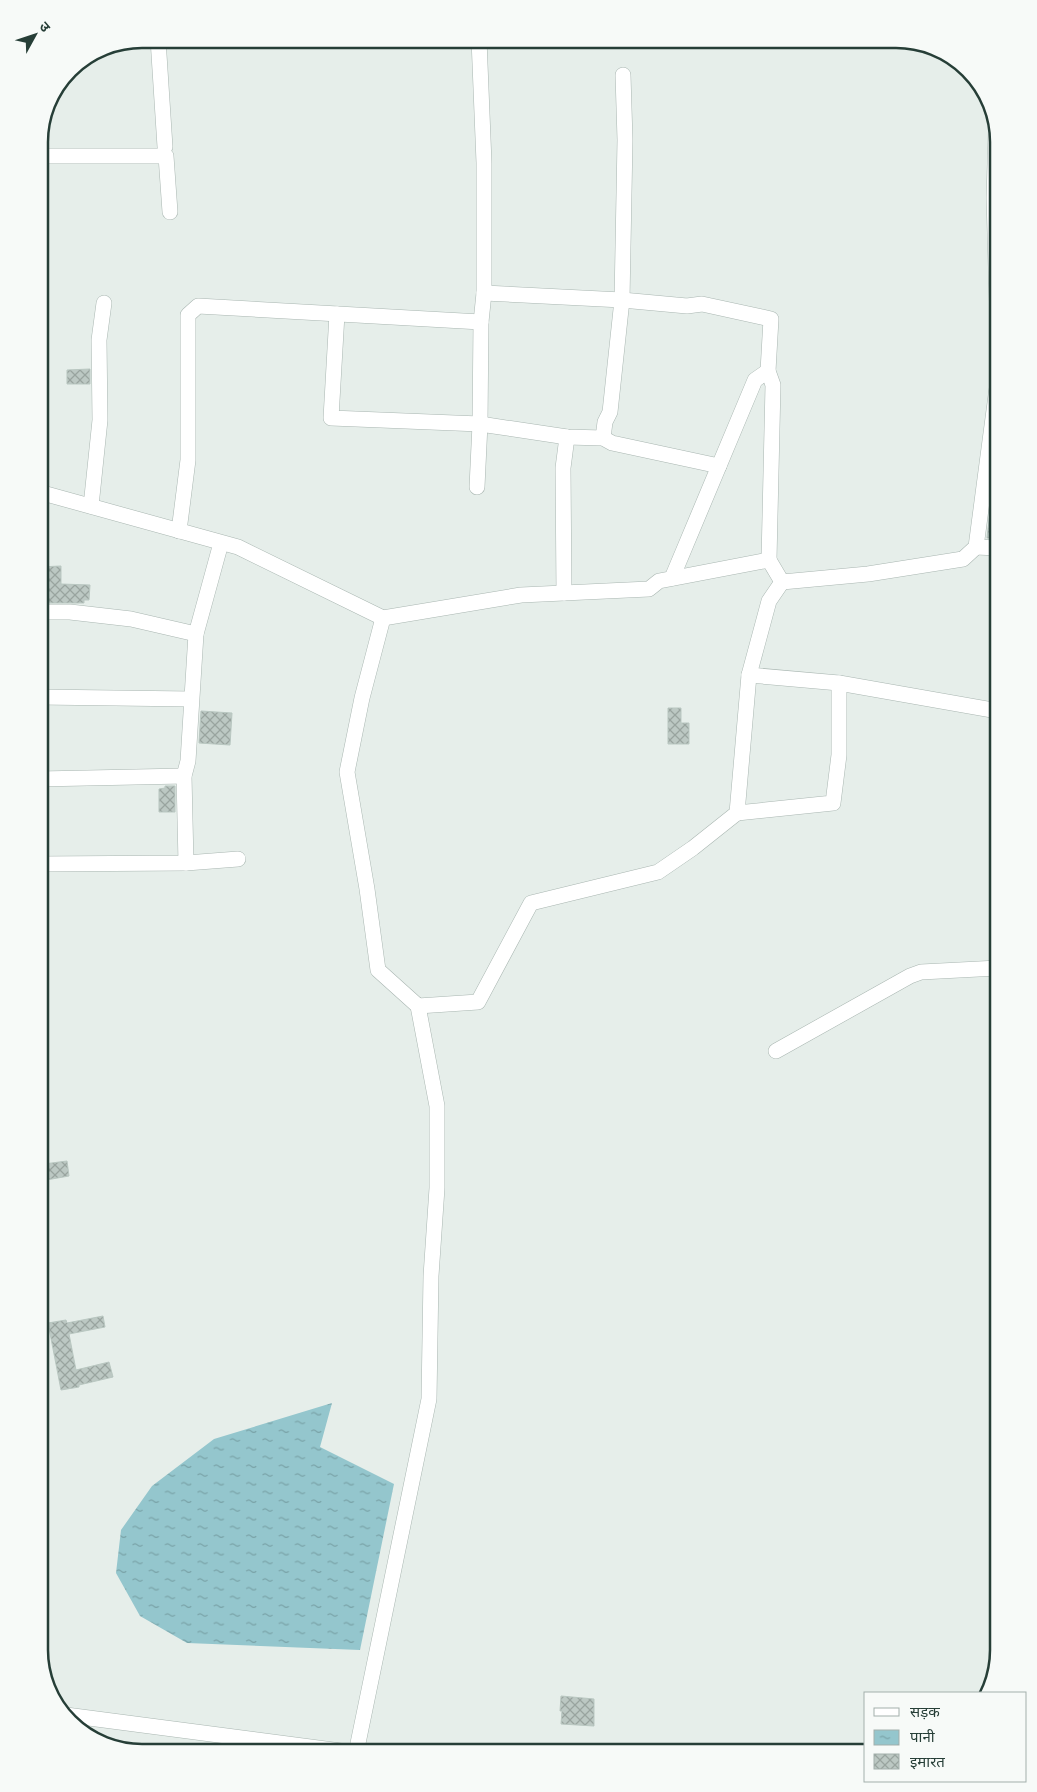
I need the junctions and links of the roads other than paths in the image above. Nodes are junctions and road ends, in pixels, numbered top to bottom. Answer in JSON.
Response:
{"nodes":[{"id":1,"x":159,"y":48,"type":"edge"},
{"id":2,"x":480,"y":48,"type":"edge"},
{"id":3,"x":623,"y":75,"type":"dead end"},
{"id":4,"x":165,"y":148,"type":"dead end"},
{"id":5,"x":48,"y":156,"type":"edge"},
{"id":6,"x":170,"y":212,"type":"dead end"},
{"id":7,"x":484,"y":293,"type":"junction"},
{"id":8,"x":622,"y":300,"type":"junction"},
{"id":9,"x":104,"y":303,"type":"dead end"},
{"id":10,"x":337,"y":314,"type":"junction"},
{"id":11,"x":481,"y":322,"type":"junction"},
{"id":12,"x":768,"y":371,"type":"junction"},
{"id":13,"x":480,"y":424,"type":"junction"},
{"id":14,"x":567,"y":437,"type":"junction"},
{"id":15,"x":603,"y":438,"type":"junction"},
{"id":16,"x":990,"y":441,"type":"edge"},
{"id":17,"x":719,"y":466,"type":"junction"},
{"id":18,"x":477,"y":487,"type":"dead end"},
{"id":19,"x":48,"y":494,"type":"edge"},
{"id":20,"x":91,"y":506,"type":"junction"},
{"id":21,"x":179,"y":531,"type":"junction"},
{"id":22,"x":221,"y":542,"type":"junction"},
{"id":23,"x":976,"y":547,"type":"junction"},
{"id":24,"x":990,"y":548,"type":"edge"},
{"id":25,"x":769,"y":560,"type":"junction"},
{"id":26,"x":672,"y":578,"type":"junction"},
{"id":27,"x":782,"y":582,"type":"junction"},
{"id":28,"x":564,"y":593,"type":"junction"},
{"id":29,"x":48,"y":612,"type":"edge"},
{"id":30,"x":383,"y":618,"type":"junction"},
{"id":31,"x":196,"y":634,"type":"junction"},
{"id":32,"x":750,"y":675,"type":"junction"},
{"id":33,"x":839,"y":683,"type":"junction"},
{"id":34,"x":48,"y":697,"type":"edge"},
{"id":35,"x":191,"y":699,"type":"junction"},
{"id":36,"x":990,"y":710,"type":"edge"},
{"id":37,"x":184,"y":776,"type":"junction"},
{"id":38,"x":48,"y":779,"type":"edge"},
{"id":39,"x":737,"y":813,"type":"junction"},
{"id":40,"x":238,"y":859,"type":"dead end"},
{"id":41,"x":186,"y":863,"type":"junction"},
{"id":42,"x":48,"y":864,"type":"edge"},
{"id":43,"x":990,"y":968,"type":"edge"},
{"id":44,"x":418,"y":1006,"type":"junction"},
{"id":45,"x":776,"y":1051,"type":"dead end"},
{"id":46,"x":75,"y":1716,"type":"edge"},
{"id":47,"x":287,"y":1744,"type":"edge"},
{"id":48,"x":358,"y":1744,"type":"edge"}],
"edges":[{"from":1,"to":4,"type":"street"},
{"from":2,"to":7,"type":"street"},
{"from":3,"to":8,"type":"street"},
{"from":5,"to":6,"type":"street"},
{"from":7,"to":8,"type":"street"},
{"from":7,"to":11,"type":"street"},
{"from":8,"to":12,"type":"street"},
{"from":8,"to":15,"type":"street"},
{"from":9,"to":20,"type":"street"},
{"from":10,"to":11,"type":"street"},
{"from":10,"to":13,"type":"street"},
{"from":10,"to":21,"type":"street"},
{"from":11,"to":13,"type":"street"},
{"from":12,"to":17,"type":"street"},
{"from":12,"to":25,"type":"street"},
{"from":13,"to":14,"type":"street"},
{"from":13,"to":18,"type":"street"},
{"from":14,"to":15,"type":"street"},
{"from":14,"to":28,"type":"street"},
{"from":15,"to":17,"type":"street"},
{"from":16,"to":23,"type":"street"},
{"from":17,"to":26,"type":"street"},
{"from":19,"to":20,"type":"street"},
{"from":20,"to":21,"type":"street"},
{"from":21,"to":22,"type":"street"},
{"from":22,"to":30,"type":"street"},
{"from":22,"to":31,"type":"street"},
{"from":23,"to":24,"type":"street"},
{"from":23,"to":27,"type":"street"},
{"from":25,"to":26,"type":"street"},
{"from":25,"to":27,"type":"street"},
{"from":26,"to":28,"type":"street"},
{"from":27,"to":32,"type":"street"},
{"from":28,"to":30,"type":"street"},
{"from":29,"to":31,"type":"street"},
{"from":30,"to":44,"type":"street"},
{"from":31,"to":35,"type":"street"},
{"from":32,"to":33,"type":"street"},
{"from":32,"to":39,"type":"street"},
{"from":33,"to":36,"type":"street"},
{"from":33,"to":39,"type":"street"},
{"from":34,"to":35,"type":"street"},
{"from":35,"to":37,"type":"street"},
{"from":37,"to":38,"type":"street"},
{"from":37,"to":41,"type":"street"},
{"from":39,"to":44,"type":"street"},
{"from":40,"to":41,"type":"street"},
{"from":41,"to":42,"type":"street"},
{"from":43,"to":45,"type":"street"},
{"from":44,"to":48,"type":"street"},
{"from":46,"to":47,"type":"street"}]}
